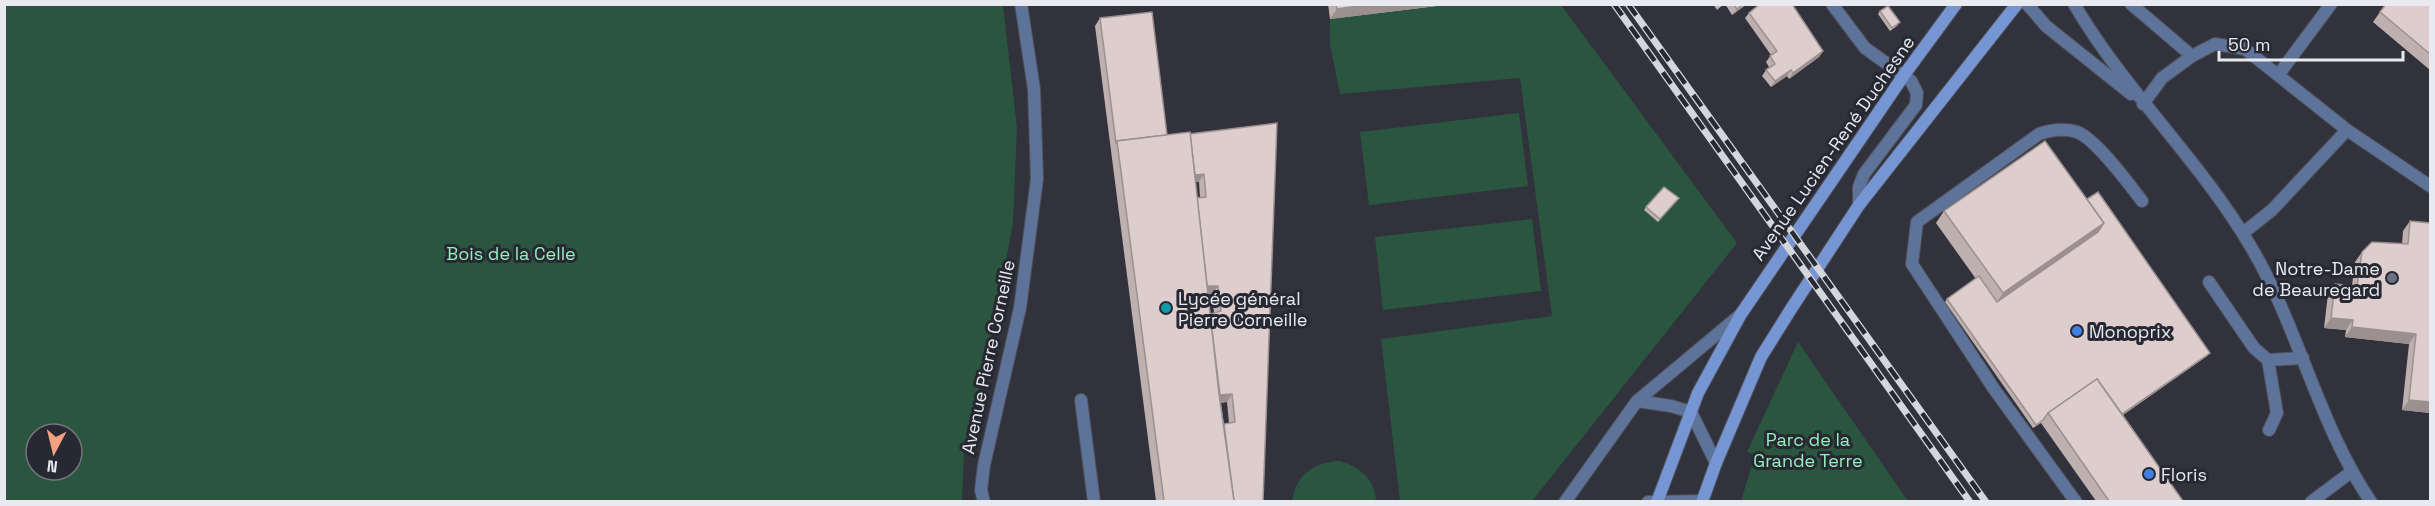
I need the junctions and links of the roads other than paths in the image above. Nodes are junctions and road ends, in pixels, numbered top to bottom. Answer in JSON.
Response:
{"nodes":[{"id":1,"x":1021,"y":4,"type":"edge"},
{"id":2,"x":1832,"y":4,"type":"edge"},
{"id":3,"x":1956,"y":4,"type":"edge"},
{"id":4,"x":2017,"y":4,"type":"edge"},
{"id":5,"x":2027,"y":4,"type":"edge"},
{"id":6,"x":2074,"y":4,"type":"edge"},
{"id":7,"x":2131,"y":4,"type":"edge"},
{"id":8,"x":2331,"y":4,"type":"edge"},
{"id":9,"x":2192,"y":56,"type":"junction"},
{"id":10,"x":2279,"y":74,"type":"junction"},
{"id":11,"x":1904,"y":75,"type":"junction"},
{"id":12,"x":2143,"y":104,"type":"junction"},
{"id":13,"x":2347,"y":130,"type":"junction"},
{"id":14,"x":2430,"y":186,"type":"edge"},
{"id":15,"x":2142,"y":201,"type":"dead end"},
{"id":16,"x":1859,"y":205,"type":"junction"},
{"id":17,"x":2242,"y":233,"type":"junction"},
{"id":18,"x":2209,"y":282,"type":"dead end"},
{"id":19,"x":1741,"y":314,"type":"junction"},
{"id":20,"x":2303,"y":358,"type":"junction"},
{"id":21,"x":2268,"y":360,"type":"junction"},
{"id":22,"x":1081,"y":400,"type":"dead end"},
{"id":23,"x":1637,"y":401,"type":"junction"},
{"id":24,"x":1691,"y":412,"type":"junction"},
{"id":25,"x":2269,"y":430,"type":"dead end"},
{"id":26,"x":1716,"y":463,"type":"junction"},
{"id":27,"x":2351,"y":472,"type":"junction"},
{"id":28,"x":984,"y":501,"type":"edge"},
{"id":29,"x":1094,"y":501,"type":"edge"},
{"id":30,"x":1565,"y":501,"type":"edge"},
{"id":31,"x":1648,"y":501,"type":"edge"},
{"id":32,"x":1657,"y":501,"type":"edge"},
{"id":33,"x":1702,"y":501,"type":"edge"},
{"id":34,"x":2076,"y":501,"type":"edge"},
{"id":35,"x":2311,"y":501,"type":"edge"},
{"id":36,"x":2371,"y":501,"type":"edge"}],
"edges":[{"from":1,"to":28,"type":"street","name":"Avenue Pierre Corneille"},
{"from":2,"to":11,"type":"street"},
{"from":3,"to":11,"type":"main road","name":"Avenue Lucien-René Duchesne"},
{"from":4,"to":16,"type":"main road"},
{"from":5,"to":12,"type":"street"},
{"from":6,"to":12,"type":"street"},
{"from":7,"to":9,"type":"street"},
{"from":8,"to":10,"type":"street"},
{"from":9,"to":10,"type":"street"},
{"from":9,"to":12,"type":"street"},
{"from":10,"to":13,"type":"street"},
{"from":11,"to":16,"type":"street"},
{"from":11,"to":19,"type":"main road","name":"Avenue Lucien-René Duchesne"},
{"from":12,"to":17,"type":"street"},
{"from":13,"to":14,"type":"street"},
{"from":13,"to":17,"type":"street"},
{"from":15,"to":34,"type":"street"},
{"from":16,"to":26,"type":"main road"},
{"from":17,"to":20,"type":"street"},
{"from":18,"to":21,"type":"street"},
{"from":19,"to":23,"type":"street"},
{"from":19,"to":24,"type":"main road","name":"Avenue Lucien-René Duchesne"},
{"from":20,"to":21,"type":"street"},
{"from":20,"to":27,"type":"street"},
{"from":21,"to":25,"type":"street"},
{"from":22,"to":29,"type":"street"},
{"from":23,"to":24,"type":"street"},
{"from":23,"to":30,"type":"street"},
{"from":24,"to":26,"type":"street"},
{"from":24,"to":32,"type":"main road","name":"Avenue Lucien-René Duchesne"},
{"from":26,"to":33,"type":"main road"},
{"from":27,"to":35,"type":"street"},
{"from":27,"to":36,"type":"street"},
{"from":31,"to":32,"type":"street"},
{"from":32,"to":33,"type":"street"}]}
